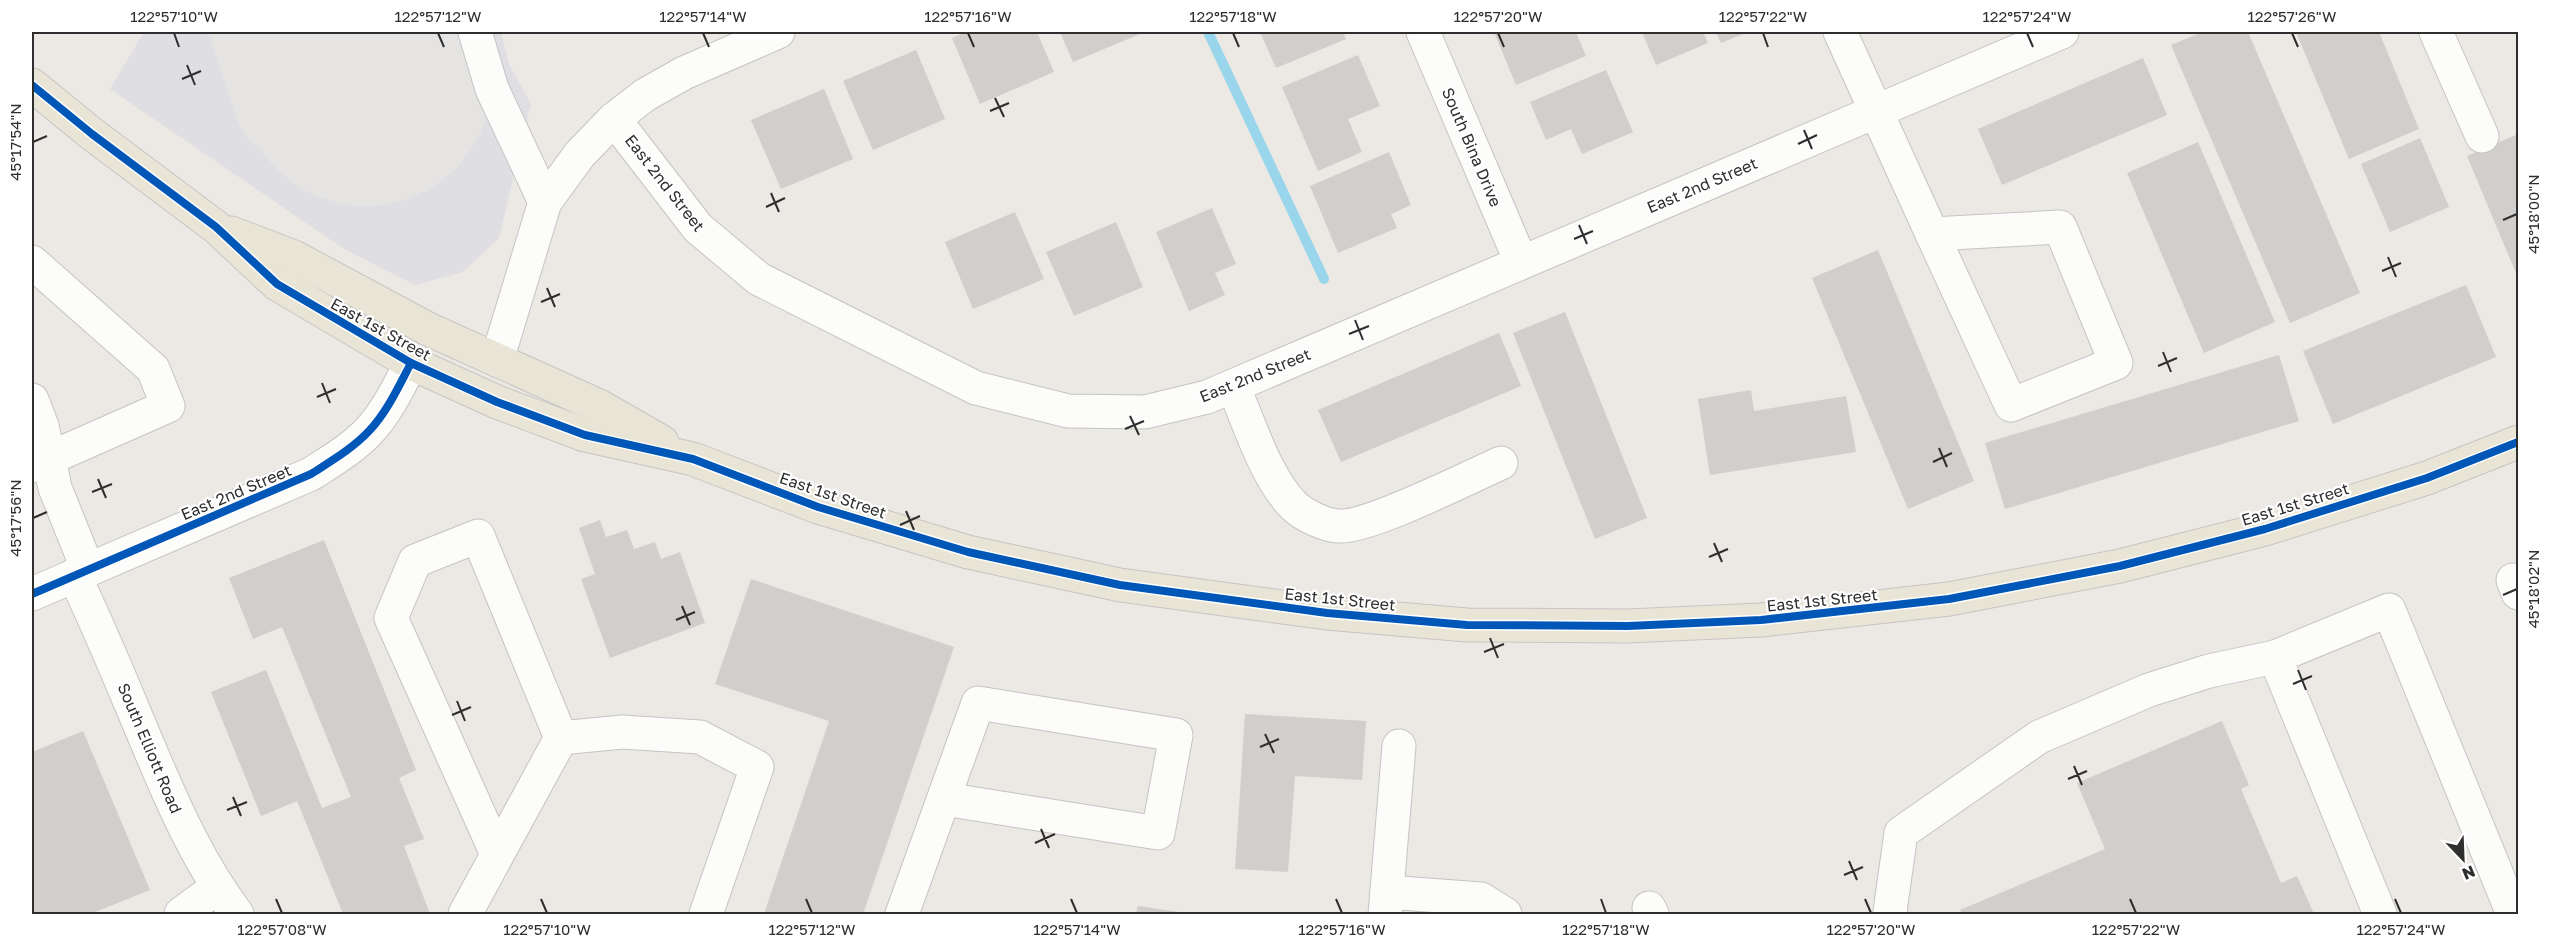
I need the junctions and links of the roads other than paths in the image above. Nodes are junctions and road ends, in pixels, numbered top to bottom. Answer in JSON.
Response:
{"nodes":[{"id":1,"x":475,"y":32,"type":"edge"},
{"id":2,"x":778,"y":32,"type":"edge"},
{"id":3,"x":1423,"y":32,"type":"edge"},
{"id":4,"x":1840,"y":32,"type":"edge"},
{"id":5,"x":2062,"y":32,"type":"edge"},
{"id":6,"x":2436,"y":32,"type":"edge"},
{"id":7,"x":32,"y":85,"type":"edge"},
{"id":8,"x":1875,"y":111,"type":"junction"},
{"id":9,"x":614,"y":119,"type":"junction"},
{"id":10,"x":2482,"y":136,"type":"dead end"},
{"id":11,"x":545,"y":202,"type":"junction"},
{"id":12,"x":216,"y":227,"type":"junction"},
{"id":13,"x":1932,"y":234,"type":"junction"},
{"id":14,"x":32,"y":262,"type":"edge"},
{"id":15,"x":1521,"y":262,"type":"junction"},
{"id":16,"x":497,"y":360,"type":"junction"},
{"id":17,"x":411,"y":363,"type":"junction"},
{"id":18,"x":1233,"y":386,"type":"junction"},
{"id":19,"x":32,"y":400,"type":"edge"},
{"id":20,"x":2518,"y":442,"type":"edge"},
{"id":21,"x":693,"y":459,"type":"junction"},
{"id":22,"x":40,"y":462,"type":"edge"},
{"id":23,"x":1501,"y":463,"type":"dead end"},
{"id":24,"x":81,"y":573,"type":"junction"},
{"id":25,"x":32,"y":594,"type":"edge"},
{"id":26,"x":2275,"y":657,"type":"junction"},
{"id":27,"x":561,"y":738,"type":"junction"},
{"id":28,"x":1399,"y":746,"type":"dead end"},
{"id":29,"x":944,"y":799,"type":"junction"},
{"id":30,"x":497,"y":854,"type":"junction"},
{"id":31,"x":216,"y":888,"type":"junction"},
{"id":32,"x":1386,"y":903,"type":"edge"},
{"id":33,"x":181,"y":915,"type":"edge"},
{"id":34,"x":237,"y":915,"type":"edge"},
{"id":35,"x":465,"y":915,"type":"edge"},
{"id":36,"x":706,"y":915,"type":"edge"},
{"id":37,"x":902,"y":915,"type":"edge"},
{"id":38,"x":1505,"y":915,"type":"edge"},
{"id":39,"x":1892,"y":915,"type":"edge"},
{"id":40,"x":2380,"y":915,"type":"edge"},
{"id":41,"x":2514,"y":915,"type":"edge"}],
"edges":[{"from":1,"to":11,"type":"street"},
{"from":2,"to":9,"type":"street"},
{"from":3,"to":15,"type":"street","name":"South Bina Drive"},
{"from":4,"to":8,"type":"street"},
{"from":5,"to":8,"type":"street","name":"East 2nd Street"},
{"from":6,"to":10,"type":"street"},
{"from":7,"to":12,"type":"main road"},
{"from":8,"to":13,"type":"street"},
{"from":8,"to":15,"type":"street","name":"East 2nd Street"},
{"from":9,"to":11,"type":"street","name":"East 2nd Street"},
{"from":9,"to":18,"type":"street","name":"East 2nd Street"},
{"from":11,"to":16,"type":"street","name":"East 2nd Street"},
{"from":12,"to":16,"type":"main road","name":"East 1st Street"},
{"from":12,"to":17,"type":"main road","name":"East 1st Street"},
{"from":13,"to":13,"type":"street"},
{"from":14,"to":22,"type":"street"},
{"from":15,"to":18,"type":"street","name":"East 2nd Street"},
{"from":16,"to":21,"type":"main road","name":"East 1st Street"},
{"from":17,"to":21,"type":"main road","name":"East 1st Street"},
{"from":17,"to":24,"type":"street","name":"East 2nd Street"},
{"from":18,"to":23,"type":"street"},
{"from":19,"to":22,"type":"street","name":"South Elliott Road"},
{"from":20,"to":21,"type":"main road","name":"East 1st Street"},
{"from":22,"to":24,"type":"street","name":"South Elliott Road"},
{"from":24,"to":25,"type":"street","name":"East 2nd Street"},
{"from":24,"to":31,"type":"street","name":"South Elliott Road"},
{"from":26,"to":39,"type":"street"},
{"from":26,"to":40,"type":"street"},
{"from":26,"to":41,"type":"street"},
{"from":27,"to":30,"type":"street"},
{"from":27,"to":30,"type":"street"},
{"from":27,"to":36,"type":"street"},
{"from":28,"to":32,"type":"street"},
{"from":29,"to":29,"type":"street"},
{"from":29,"to":37,"type":"street"},
{"from":30,"to":35,"type":"street"},
{"from":31,"to":33,"type":"street"},
{"from":31,"to":34,"type":"street","name":"South Elliott Road"},
{"from":32,"to":38,"type":"street"}]}
